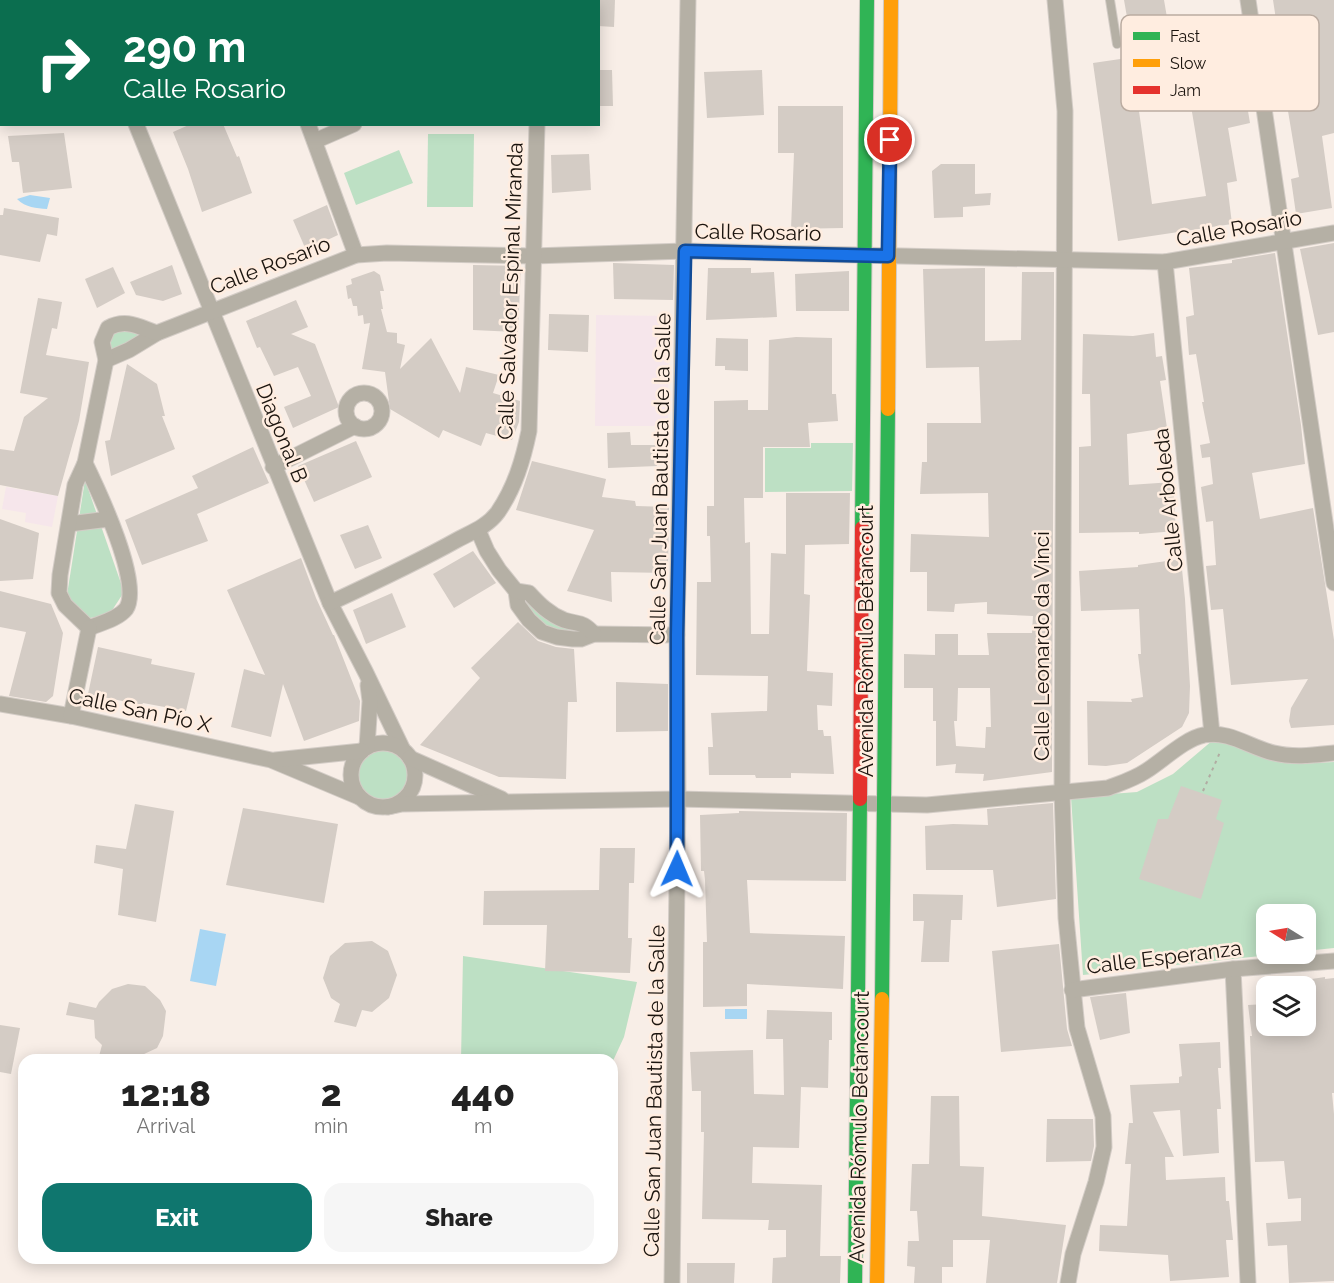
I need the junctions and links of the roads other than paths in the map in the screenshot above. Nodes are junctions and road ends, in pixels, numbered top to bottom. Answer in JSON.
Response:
{"nodes":[{"id":1,"x":688,"y":0,"type":"edge"},
{"id":2,"x":867,"y":0,"type":"edge"},
{"id":3,"x":891,"y":0,"type":"edge"},
{"id":4,"x":1055,"y":0,"type":"edge"},
{"id":5,"x":1110,"y":0,"type":"edge"},
{"id":6,"x":1248,"y":0,"type":"edge"},
{"id":7,"x":1250,"y":15,"type":"edge"},
{"id":8,"x":1117,"y":44,"type":"dead end"},
{"id":9,"x":1265,"y":111,"type":"edge"},
{"id":10,"x":137,"y":126,"type":"edge"},
{"id":11,"x":309,"y":126,"type":"edge"},
{"id":12,"x":349,"y":126,"type":"edge"},
{"id":13,"x":537,"y":126,"type":"edge"},
{"id":14,"x":315,"y":141,"type":"junction"},
{"id":15,"x":1334,"y":233,"type":"edge"},
{"id":16,"x":1284,"y":242,"type":"junction"},
{"id":17,"x":685,"y":251,"type":"junction"},
{"id":18,"x":356,"y":255,"type":"junction"},
{"id":19,"x":865,"y":255,"type":"junction"},
{"id":20,"x":534,"y":256,"type":"junction"},
{"id":21,"x":888,"y":256,"type":"junction"},
{"id":22,"x":1064,"y":259,"type":"junction"},
{"id":23,"x":1165,"y":262,"type":"junction"},
{"id":24,"x":210,"y":310,"type":"junction"},
{"id":25,"x":157,"y":333,"type":"junction"},
{"id":26,"x":106,"y":360,"type":"junction"},
{"id":27,"x":355,"y":426,"type":"dead end"},
{"id":28,"x":86,"y":464,"type":"junction"},
{"id":29,"x":273,"y":467,"type":"junction"},
{"id":30,"x":109,"y":519,"type":"junction"},
{"id":31,"x":69,"y":524,"type":"junction"},
{"id":32,"x":478,"y":530,"type":"junction"},
{"id":33,"x":1334,"y":583,"type":"edge"},
{"id":34,"x":330,"y":603,"type":"junction"},
{"id":35,"x":89,"y":628,"type":"junction"},
{"id":36,"x":677,"y":635,"type":"junction"},
{"id":37,"x":366,"y":673,"type":"junction"},
{"id":38,"x":0,"y":704,"type":"edge"},
{"id":39,"x":71,"y":716,"type":"junction"},
{"id":40,"x":1219,"y":735,"type":"junction"},
{"id":41,"x":364,"y":749,"type":"junction"},
{"id":42,"x":1334,"y":753,"type":"edge"},
{"id":43,"x":407,"y":754,"type":"junction"},
{"id":44,"x":271,"y":760,"type":"junction"},
{"id":45,"x":1062,"y":793,"type":"junction"},
{"id":46,"x":359,"y":797,"type":"junction"},
{"id":47,"x":678,"y":799,"type":"junction"},
{"id":48,"x":507,"y":802,"type":"junction"},
{"id":49,"x":860,"y":804,"type":"junction"},
{"id":50,"x":885,"y":805,"type":"junction"},
{"id":51,"x":388,"y":807,"type":"junction"},
{"id":52,"x":1334,"y":961,"type":"edge"},
{"id":53,"x":1233,"y":969,"type":"junction"},
{"id":54,"x":1072,"y":990,"type":"junction"},
{"id":55,"x":672,"y":1283,"type":"edge"},
{"id":56,"x":855,"y":1283,"type":"edge"},
{"id":57,"x":877,"y":1283,"type":"edge"},
{"id":58,"x":1068,"y":1283,"type":"edge"},
{"id":59,"x":1248,"y":1283,"type":"edge"}],
"edges":[{"from":1,"to":17,"type":"street","name":"Calle San Juan Bautista de la Salle"},
{"from":2,"to":19,"type":"main road","name":"Avenida Rómulo Betancourt"},
{"from":3,"to":21,"type":"main road","name":"Avenida Rómulo Betancourt"},
{"from":4,"to":22,"type":"street","name":"Calle Leonardo da Vinci"},
{"from":5,"to":8,"type":"lane"},
{"from":6,"to":7,"type":"street"},
{"from":9,"to":16,"type":"street"},
{"from":10,"to":24,"type":"street","name":"Diagonal B"},
{"from":11,"to":14,"type":"street"},
{"from":12,"to":14,"type":"street"},
{"from":13,"to":20,"type":"street","name":"Calle Salvador Espinal Miranda"},
{"from":14,"to":18,"type":"street"},
{"from":15,"to":16,"type":"street","name":"Calle Rosario"},
{"from":16,"to":23,"type":"street","name":"Calle Rosario"},
{"from":16,"to":33,"type":"street"},
{"from":17,"to":19,"type":"street","name":"Calle Rosario"},
{"from":17,"to":20,"type":"street","name":"Calle Rosario"},
{"from":17,"to":36,"type":"street","name":"Calle San Juan Bautista de la Salle"},
{"from":18,"to":20,"type":"street","name":"Calle Rosario"},
{"from":18,"to":24,"type":"street","name":"Calle Rosario"},
{"from":19,"to":21,"type":"street","name":"Calle Rosario"},
{"from":19,"to":49,"type":"main road","name":"Avenida Rómulo Betancourt"},
{"from":20,"to":32,"type":"street","name":"Calle Salvador Espinal Miranda"},
{"from":21,"to":22,"type":"street","name":"Calle Rosario"},
{"from":21,"to":50,"type":"main road","name":"Avenida Rómulo Betancourt"},
{"from":22,"to":23,"type":"street","name":"Calle Rosario"},
{"from":22,"to":45,"type":"street","name":"Calle Leonardo da Vinci"},
{"from":23,"to":40,"type":"street","name":"Calle Arboleda"},
{"from":24,"to":25,"type":"street","name":"Calle Rosario"},
{"from":24,"to":29,"type":"street","name":"Diagonal B"},
{"from":25,"to":26,"type":"street","name":"Calle Rosario"},
{"from":25,"to":26,"type":"street"},
{"from":26,"to":28,"type":"street"},
{"from":27,"to":29,"type":"street"},
{"from":28,"to":30,"type":"street"},
{"from":28,"to":31,"type":"street"},
{"from":29,"to":34,"type":"street","name":"Diagonal B"},
{"from":30,"to":31,"type":"street"},
{"from":30,"to":35,"type":"street"},
{"from":31,"to":35,"type":"street"},
{"from":32,"to":34,"type":"street","name":"Calle Salvador Espinal Miranda"},
{"from":32,"to":36,"type":"street"},
{"from":34,"to":37,"type":"street","name":"Diagonal B"},
{"from":35,"to":39,"type":"street"},
{"from":36,"to":47,"type":"street","name":"Calle San Juan Bautista de la Salle"},
{"from":37,"to":41,"type":"street"},
{"from":37,"to":43,"type":"street","name":"Diagonal B"},
{"from":38,"to":39,"type":"street","name":"Calle San Pío X"},
{"from":39,"to":44,"type":"street","name":"Calle San Pío X"},
{"from":40,"to":42,"type":"street"},
{"from":40,"to":45,"type":"street"},
{"from":41,"to":43,"type":"street"},
{"from":41,"to":44,"type":"street","name":"Calle San Pío X"},
{"from":41,"to":46,"type":"street"},
{"from":43,"to":48,"type":"street"},
{"from":43,"to":51,"type":"street"},
{"from":44,"to":46,"type":"street","name":"Calle San Pío X"},
{"from":45,"to":50,"type":"street"},
{"from":45,"to":54,"type":"street","name":"Calle Leonardo da Vinci"},
{"from":46,"to":51,"type":"street"},
{"from":47,"to":48,"type":"street"},
{"from":47,"to":49,"type":"street"},
{"from":47,"to":55,"type":"street","name":"Calle San Juan Bautista de la Salle"},
{"from":48,"to":51,"type":"street"},
{"from":49,"to":50,"type":"street"},
{"from":49,"to":56,"type":"main road","name":"Avenida Rómulo Betancourt"},
{"from":50,"to":57,"type":"main road","name":"Avenida Rómulo Betancourt"},
{"from":52,"to":53,"type":"street","name":"Calle Esperanza"},
{"from":53,"to":54,"type":"street","name":"Calle Esperanza"},
{"from":53,"to":59,"type":"street"},
{"from":54,"to":58,"type":"street","name":"Calle Leonardo da Vinci"}]}
